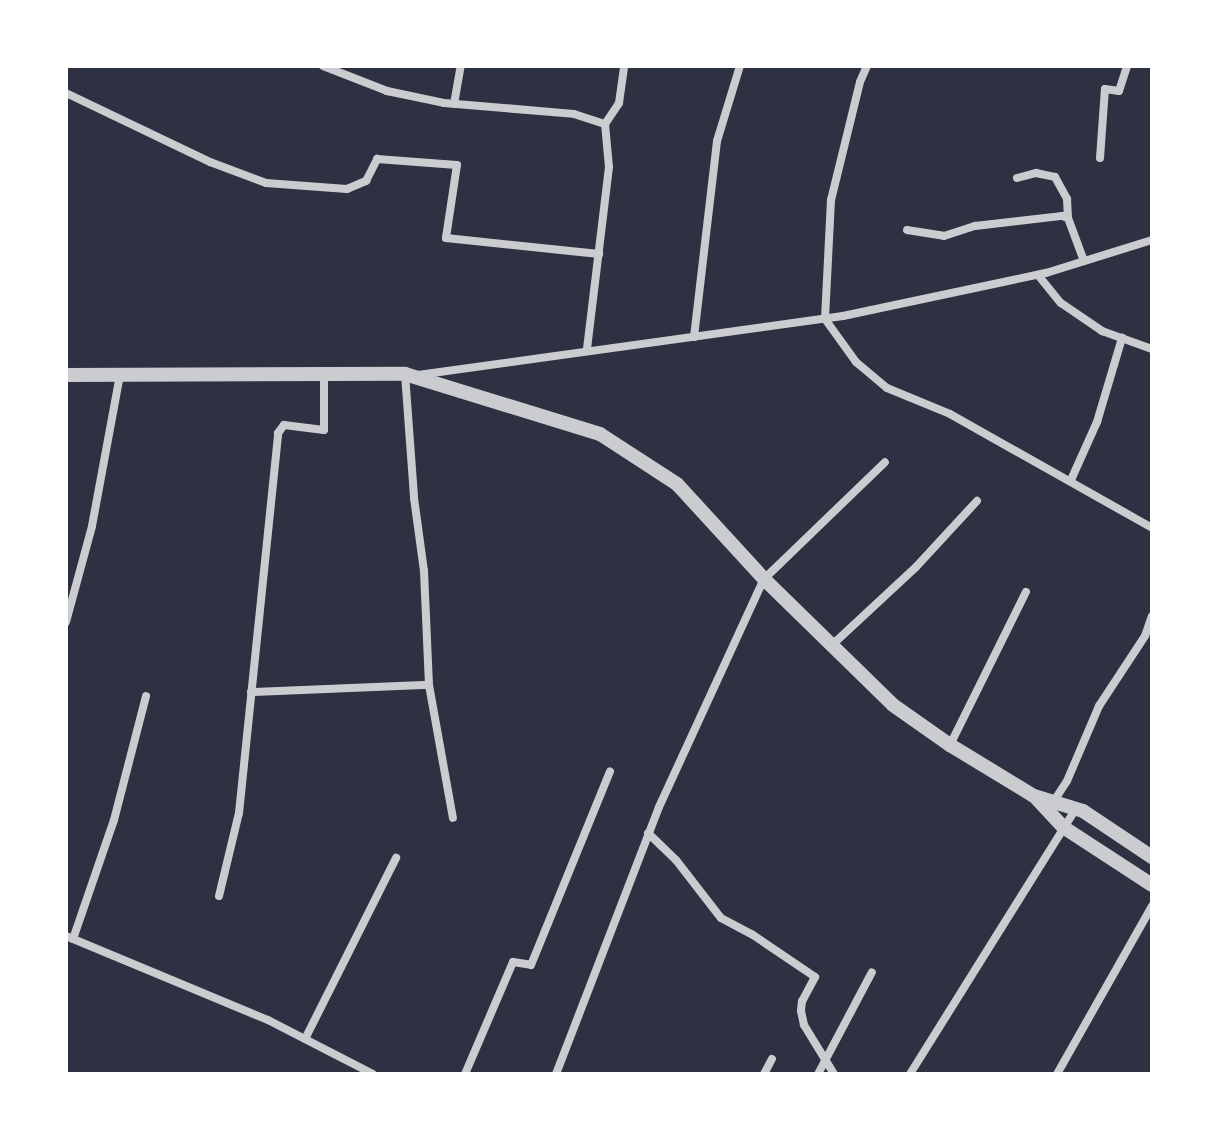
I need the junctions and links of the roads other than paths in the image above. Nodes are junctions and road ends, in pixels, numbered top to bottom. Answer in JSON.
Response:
{"nodes":[{"id":1,"x":323,"y":66,"type":"edge"},
{"id":2,"x":461,"y":66,"type":"edge"},
{"id":3,"x":624,"y":66,"type":"edge"},
{"id":4,"x":740,"y":66,"type":"edge"},
{"id":5,"x":867,"y":66,"type":"edge"},
{"id":6,"x":1127,"y":66,"type":"edge"},
{"id":7,"x":66,"y":93,"type":"edge"},
{"id":8,"x":454,"y":104,"type":"junction"},
{"id":9,"x":605,"y":124,"type":"junction"},
{"id":10,"x":1100,"y":158,"type":"dead end"},
{"id":11,"x":1017,"y":178,"type":"dead end"},
{"id":12,"x":1068,"y":218,"type":"junction"},
{"id":13,"x":907,"y":230,"type":"dead end"},
{"id":14,"x":1152,"y":240,"type":"edge"},
{"id":15,"x":599,"y":254,"type":"junction"},
{"id":16,"x":1084,"y":261,"type":"junction"},
{"id":17,"x":1038,"y":275,"type":"junction"},
{"id":18,"x":825,"y":319,"type":"junction"},
{"id":19,"x":694,"y":337,"type":"junction"},
{"id":20,"x":1122,"y":338,"type":"junction"},
{"id":21,"x":1152,"y":349,"type":"edge"},
{"id":22,"x":587,"y":350,"type":"junction"},
{"id":23,"x":324,"y":371,"type":"junction"},
{"id":24,"x":411,"y":374,"type":"junction"},
{"id":25,"x":66,"y":375,"type":"edge"},
{"id":26,"x":120,"y":375,"type":"junction"},
{"id":27,"x":885,"y":462,"type":"dead end"},
{"id":28,"x":1071,"y":480,"type":"junction"},
{"id":29,"x":977,"y":501,"type":"dead end"},
{"id":30,"x":1152,"y":528,"type":"edge"},
{"id":31,"x":764,"y":579,"type":"junction"},
{"id":32,"x":1026,"y":592,"type":"dead end"},
{"id":33,"x":1152,"y":616,"type":"edge"},
{"id":34,"x":66,"y":622,"type":"edge"},
{"id":35,"x":831,"y":646,"type":"junction"},
{"id":36,"x":429,"y":685,"type":"junction"},
{"id":37,"x":251,"y":692,"type":"junction"},
{"id":38,"x":146,"y":696,"type":"dead end"},
{"id":39,"x":950,"y":745,"type":"junction"},
{"id":40,"x":610,"y":771,"type":"dead end"},
{"id":41,"x":1051,"y":807,"type":"junction"},
{"id":42,"x":1075,"y":810,"type":"junction"},
{"id":43,"x":453,"y":818,"type":"dead end"},
{"id":44,"x":1063,"y":827,"type":"junction"},
{"id":45,"x":648,"y":833,"type":"junction"},
{"id":46,"x":1152,"y":857,"type":"edge"},
{"id":47,"x":396,"y":858,"type":"dead end"},
{"id":48,"x":1152,"y":885,"type":"edge"},
{"id":49,"x":219,"y":896,"type":"dead end"},
{"id":50,"x":1152,"y":906,"type":"edge"},
{"id":51,"x":70,"y":938,"type":"edge"},
{"id":52,"x":872,"y":972,"type":"dead end"},
{"id":53,"x":305,"y":1039,"type":"junction"},
{"id":54,"x":824,"y":1058,"type":"junction"},
{"id":55,"x":772,"y":1059,"type":"dead end"},
{"id":56,"x":373,"y":1074,"type":"edge"},
{"id":57,"x":465,"y":1074,"type":"edge"},
{"id":58,"x":556,"y":1074,"type":"edge"},
{"id":59,"x":764,"y":1074,"type":"edge"},
{"id":60,"x":818,"y":1074,"type":"edge"},
{"id":61,"x":834,"y":1074,"type":"edge"},
{"id":62,"x":910,"y":1074,"type":"edge"},
{"id":63,"x":1057,"y":1074,"type":"edge"}],
"edges":[{"from":1,"to":8,"type":"street"},
{"from":2,"to":8,"type":"street"},
{"from":3,"to":9,"type":"street"},
{"from":4,"to":19,"type":"street"},
{"from":5,"to":18,"type":"street"},
{"from":6,"to":10,"type":"street"},
{"from":7,"to":15,"type":"street"},
{"from":8,"to":9,"type":"street"},
{"from":9,"to":15,"type":"street"},
{"from":11,"to":12,"type":"street"},
{"from":12,"to":13,"type":"street"},
{"from":12,"to":16,"type":"street"},
{"from":14,"to":16,"type":"street"},
{"from":15,"to":22,"type":"street"},
{"from":16,"to":17,"type":"street"},
{"from":17,"to":18,"type":"street"},
{"from":17,"to":20,"type":"street"},
{"from":18,"to":19,"type":"street"},
{"from":18,"to":28,"type":"street"},
{"from":19,"to":22,"type":"street"},
{"from":20,"to":21,"type":"street"},
{"from":20,"to":28,"type":"street"},
{"from":22,"to":24,"type":"street"},
{"from":23,"to":24,"type":"street"},
{"from":23,"to":26,"type":"street"},
{"from":23,"to":37,"type":"street"},
{"from":24,"to":31,"type":"street"},
{"from":24,"to":36,"type":"street"},
{"from":25,"to":26,"type":"street"},
{"from":26,"to":34,"type":"street"},
{"from":27,"to":31,"type":"street"},
{"from":28,"to":30,"type":"street"},
{"from":29,"to":35,"type":"street"},
{"from":31,"to":35,"type":"street"},
{"from":31,"to":45,"type":"street"},
{"from":32,"to":39,"type":"street"},
{"from":33,"to":41,"type":"street"},
{"from":35,"to":39,"type":"street"},
{"from":36,"to":37,"type":"street"},
{"from":36,"to":43,"type":"street"},
{"from":37,"to":49,"type":"street"},
{"from":38,"to":51,"type":"street"},
{"from":39,"to":41,"type":"street"},
{"from":40,"to":57,"type":"street"},
{"from":41,"to":42,"type":"street"},
{"from":41,"to":44,"type":"street"},
{"from":42,"to":44,"type":"street"},
{"from":42,"to":46,"type":"street"},
{"from":44,"to":48,"type":"street"},
{"from":44,"to":62,"type":"street"},
{"from":45,"to":54,"type":"street"},
{"from":45,"to":58,"type":"street"},
{"from":47,"to":53,"type":"street"},
{"from":50,"to":63,"type":"street"},
{"from":51,"to":53,"type":"street"},
{"from":52,"to":54,"type":"street"},
{"from":53,"to":56,"type":"street"},
{"from":54,"to":60,"type":"street"},
{"from":54,"to":61,"type":"street"},
{"from":55,"to":59,"type":"street"}]}
